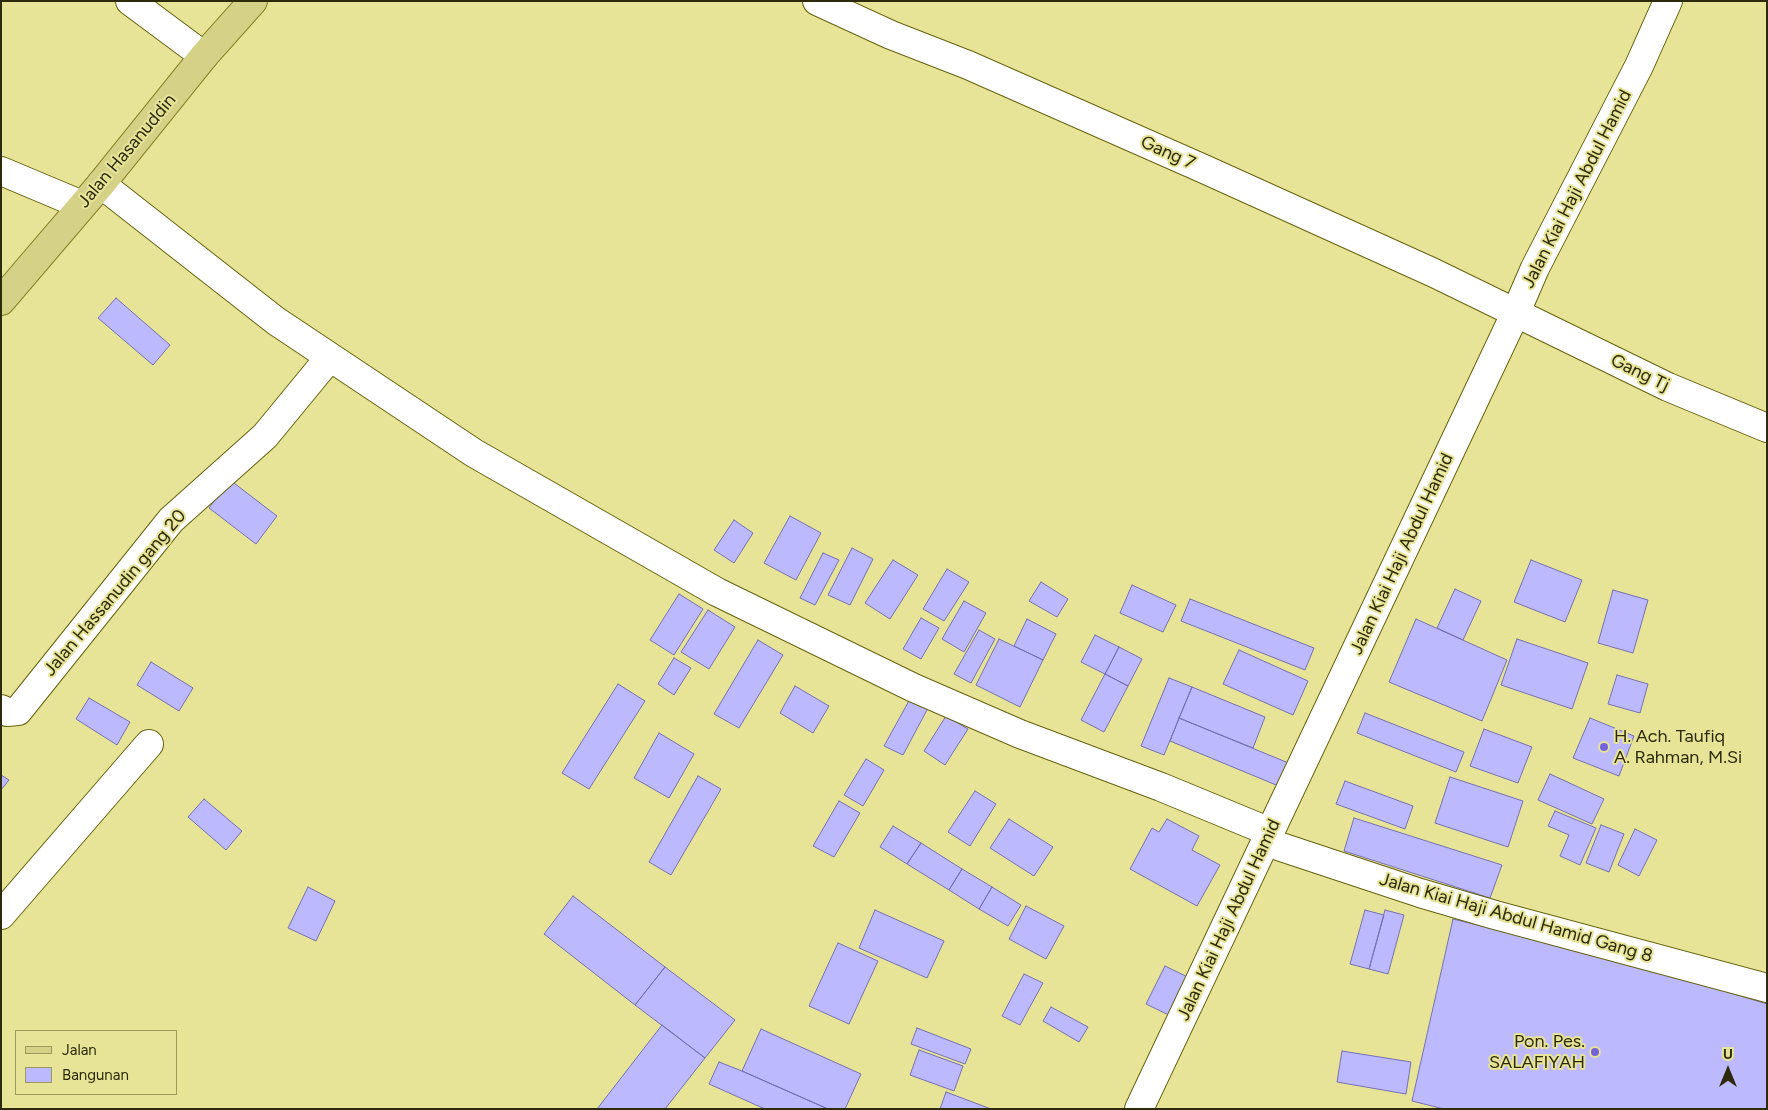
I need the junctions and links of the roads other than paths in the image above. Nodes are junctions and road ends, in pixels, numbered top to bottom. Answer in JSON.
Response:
{"nodes":[{"id":1,"x":130,"y":1,"type":"edge"},
{"id":2,"x":253,"y":1,"type":"edge"},
{"id":3,"x":817,"y":1,"type":"edge"},
{"id":4,"x":1668,"y":1,"type":"edge"},
{"id":5,"x":204,"y":56,"type":"junction"},
{"id":6,"x":1,"y":171,"type":"edge"},
{"id":7,"x":101,"y":184,"type":"junction"},
{"id":8,"x":82,"y":205,"type":"junction"},
{"id":9,"x":1,"y":301,"type":"edge"},
{"id":10,"x":1516,"y":312,"type":"junction"},
{"id":11,"x":330,"y":357,"type":"junction"},
{"id":12,"x":1767,"y":428,"type":"edge"},
{"id":13,"x":1,"y":709,"type":"edge"},
{"id":14,"x":149,"y":744,"type":"dead end"},
{"id":15,"x":1268,"y":837,"type":"junction"},
{"id":16,"x":1,"y":915,"type":"edge"},
{"id":17,"x":1767,"y":988,"type":"edge"},
{"id":18,"x":1139,"y":1109,"type":"edge"}],
"edges":[{"from":1,"to":5,"type":"street"},
{"from":2,"to":5,"type":"main road","name":"Jalan Hasanuddin"},
{"from":3,"to":10,"type":"street","name":"Gang 7"},
{"from":4,"to":10,"type":"street","name":"Jalan Kiai Haji Abdul Hamid"},
{"from":5,"to":7,"type":"main road","name":"Jalan Hasanuddin"},
{"from":6,"to":8,"type":"street"},
{"from":7,"to":8,"type":"main road","name":"Jalan Hasanuddin"},
{"from":7,"to":11,"type":"street","name":"Jalan Kiai Haji Abdul Hamid Gang 8"},
{"from":8,"to":9,"type":"main road","name":"Jalan Hasanuddin"},
{"from":10,"to":12,"type":"street","name":"Gang Tj"},
{"from":10,"to":15,"type":"street","name":"Jalan Kiai Haji Abdul Hamid"},
{"from":11,"to":13,"type":"street","name":"Jalan Hassanudin gang 20"},
{"from":11,"to":15,"type":"street","name":"Jalan Kiai Haji Abdul Hamid Gang 8"},
{"from":14,"to":16,"type":"street"},
{"from":15,"to":17,"type":"street","name":"Jalan Kiai Haji Abdul Hamid Gang 8"},
{"from":15,"to":18,"type":"street","name":"Jalan Kiai Haji Abdul Hamid"}]}
